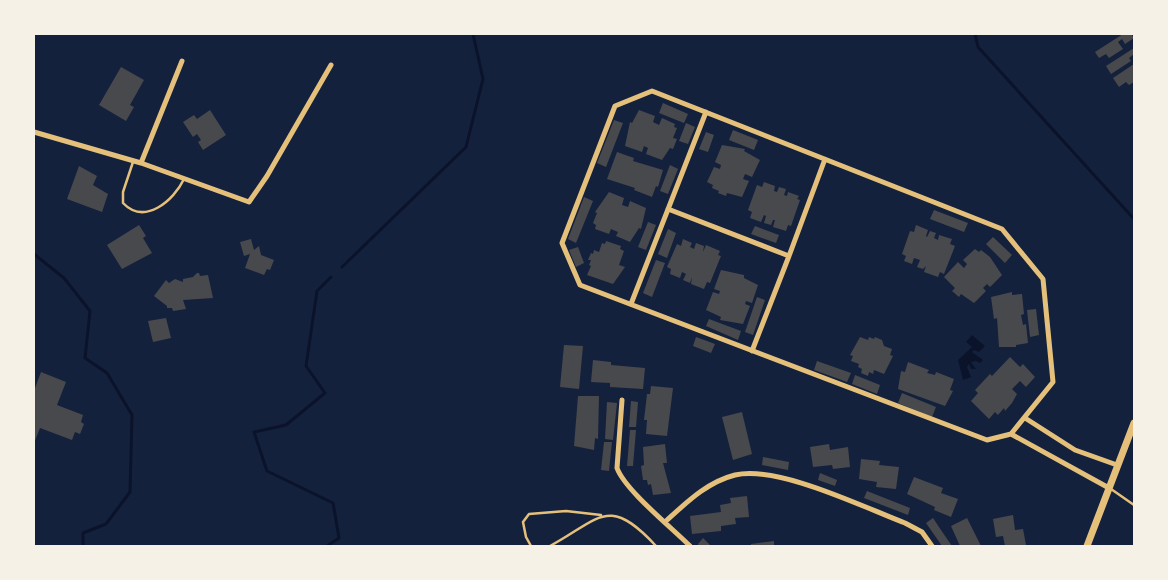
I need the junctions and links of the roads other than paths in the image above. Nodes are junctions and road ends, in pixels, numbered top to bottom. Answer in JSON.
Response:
{"nodes":[{"id":1,"x":182,"y":61,"type":"dead end"},
{"id":2,"x":331,"y":65,"type":"dead end"},
{"id":3,"x":706,"y":112,"type":"junction"},
{"id":4,"x":34,"y":132,"type":"edge"},
{"id":5,"x":824,"y":159,"type":"junction"},
{"id":6,"x":133,"y":160,"type":"junction"},
{"id":7,"x":141,"y":163,"type":"junction"},
{"id":8,"x":185,"y":179,"type":"junction"},
{"id":9,"x":668,"y":209,"type":"junction"},
{"id":10,"x":789,"y":256,"type":"junction"},
{"id":11,"x":632,"y":304,"type":"junction"},
{"id":12,"x":752,"y":351,"type":"junction"},
{"id":13,"x":622,"y":400,"type":"dead end"},
{"id":14,"x":1025,"y":418,"type":"junction"},
{"id":15,"x":1134,"y":423,"type":"edge"},
{"id":16,"x":1011,"y":434,"type":"junction"},
{"id":17,"x":1117,"y":465,"type":"junction"},
{"id":18,"x":1109,"y":488,"type":"junction"},
{"id":19,"x":1134,"y":505,"type":"edge"},
{"id":20,"x":602,"y":516,"type":"junction"},
{"id":21,"x":666,"y":521,"type":"junction"},
{"id":22,"x":531,"y":546,"type":"edge"},
{"id":23,"x":550,"y":546,"type":"edge"},
{"id":24,"x":656,"y":546,"type":"edge"},
{"id":25,"x":690,"y":546,"type":"edge"},
{"id":26,"x":932,"y":546,"type":"edge"},
{"id":27,"x":1087,"y":546,"type":"edge"}],
"edges":[{"from":1,"to":7,"type":"street"},
{"from":2,"to":8,"type":"street"},
{"from":3,"to":5,"type":"street"},
{"from":3,"to":9,"type":"street"},
{"from":3,"to":11,"type":"street"},
{"from":4,"to":6,"type":"street"},
{"from":5,"to":10,"type":"street"},
{"from":5,"to":14,"type":"street"},
{"from":6,"to":7,"type":"street"},
{"from":6,"to":8,"type":"lane"},
{"from":7,"to":8,"type":"street"},
{"from":9,"to":10,"type":"street"},
{"from":9,"to":11,"type":"street"},
{"from":10,"to":12,"type":"street"},
{"from":11,"to":12,"type":"street"},
{"from":12,"to":16,"type":"street"},
{"from":13,"to":21,"type":"street"},
{"from":14,"to":16,"type":"street"},
{"from":14,"to":17,"type":"street"},
{"from":15,"to":17,"type":"street"},
{"from":16,"to":18,"type":"street"},
{"from":17,"to":18,"type":"street"},
{"from":18,"to":19,"type":"lane"},
{"from":18,"to":27,"type":"street"},
{"from":20,"to":22,"type":"lane"},
{"from":20,"to":23,"type":"lane"},
{"from":20,"to":24,"type":"lane"},
{"from":21,"to":25,"type":"street"},
{"from":21,"to":26,"type":"street"}]}
